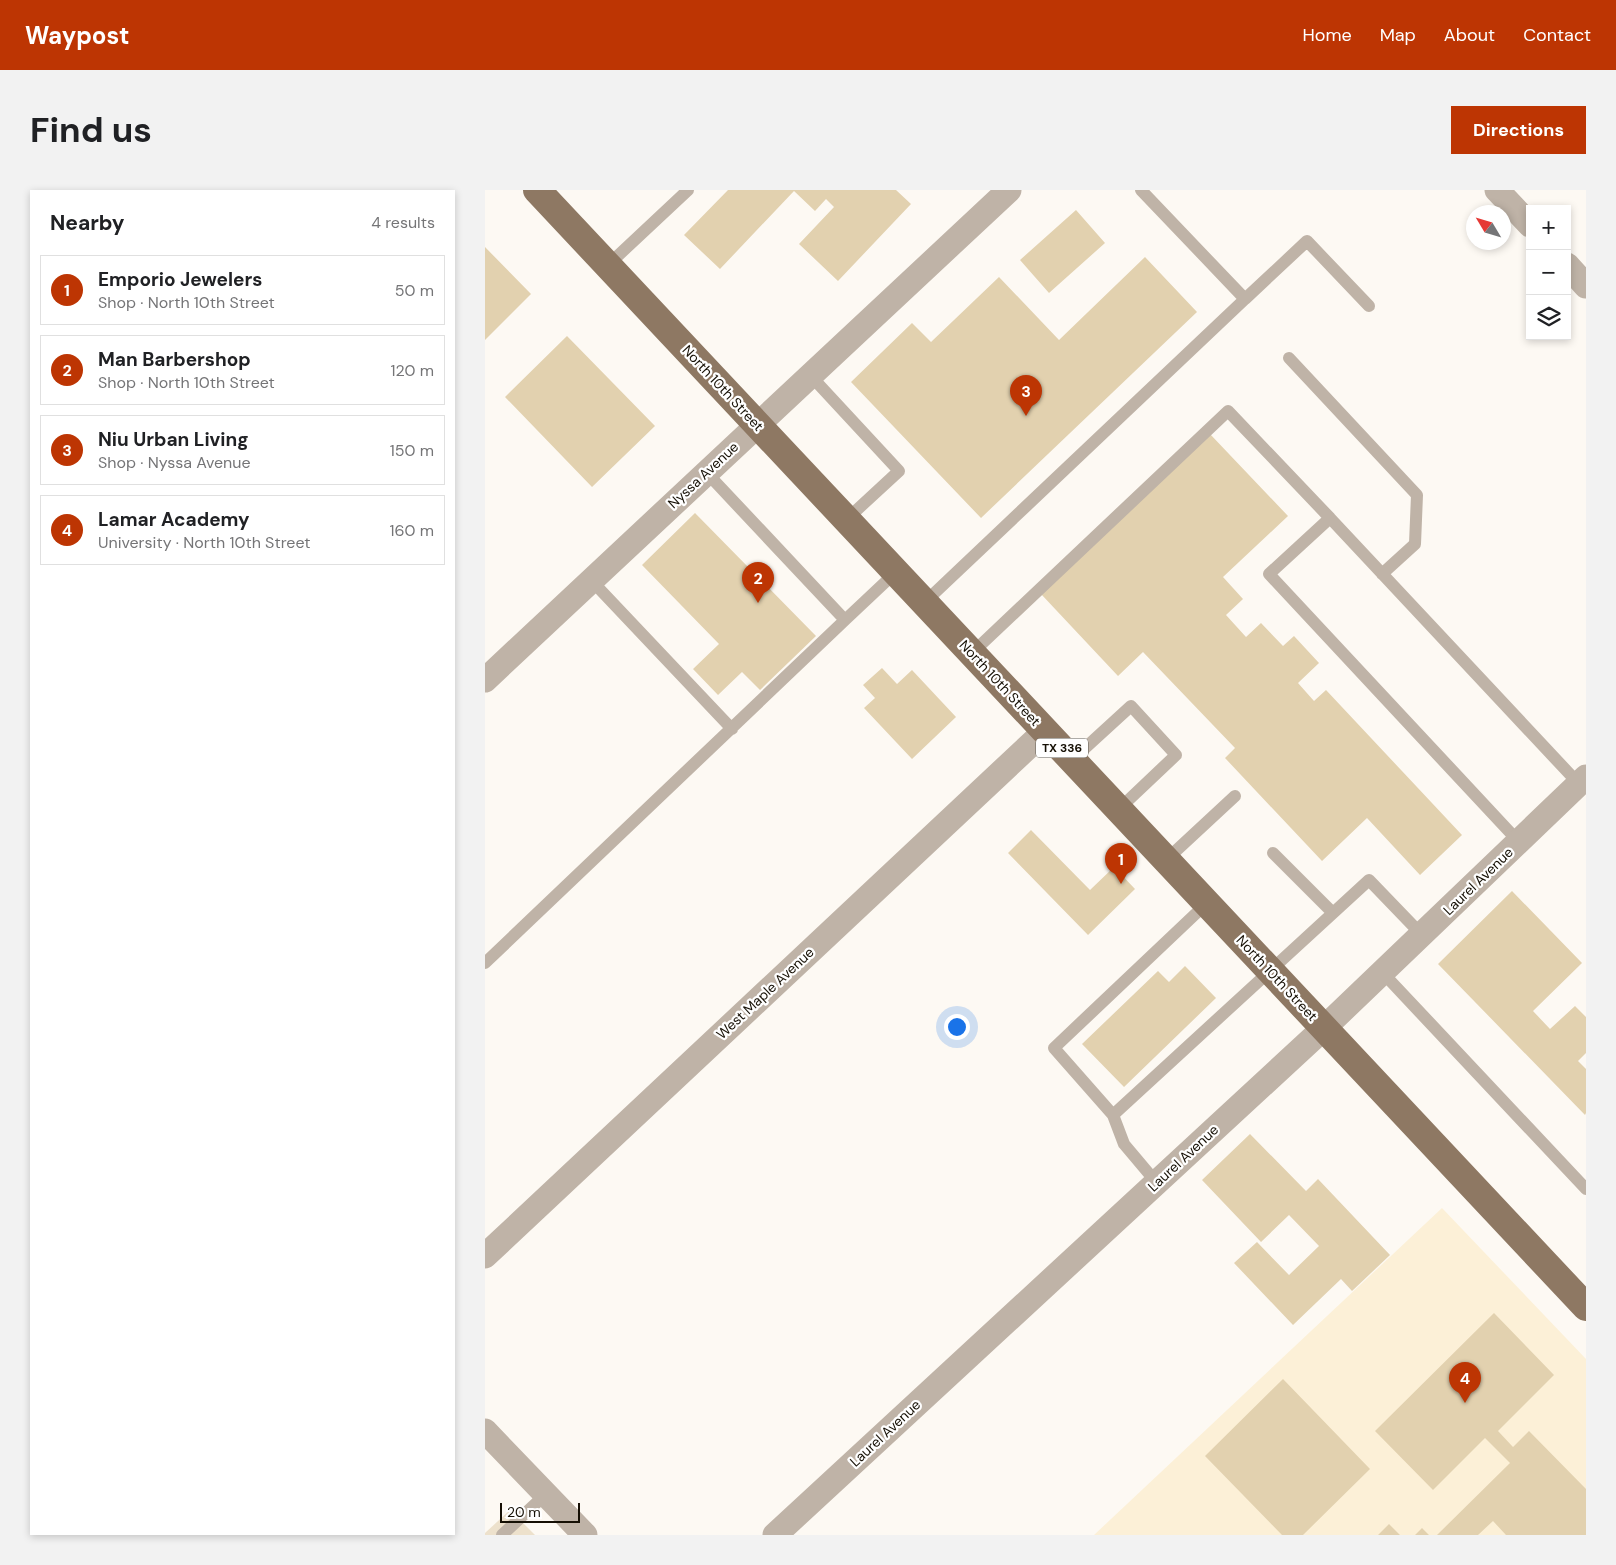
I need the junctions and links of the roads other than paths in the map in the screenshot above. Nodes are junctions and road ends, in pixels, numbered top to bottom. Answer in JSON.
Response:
{"nodes":[{"id":1,"x":537,"y":190,"type":"edge"},
{"id":2,"x":688,"y":190,"type":"edge"},
{"id":3,"x":1009,"y":190,"type":"edge"},
{"id":4,"x":1141,"y":190,"type":"edge"},
{"id":5,"x":1497,"y":190,"type":"edge"},
{"id":6,"x":1526,"y":221,"type":"edge"},
{"id":7,"x":608,"y":265,"type":"junction"},
{"id":8,"x":1571,"y":270,"type":"edge"},
{"id":9,"x":1586,"y":286,"type":"edge"},
{"id":10,"x":1245,"y":299,"type":"junction"},
{"id":11,"x":1369,"y":306,"type":"dead end"},
{"id":12,"x":1289,"y":358,"type":"dead end"},
{"id":13,"x":810,"y":375,"type":"junction"},
{"id":14,"x":757,"y":424,"type":"junction"},
{"id":15,"x":706,"y":472,"type":"junction"},
{"id":16,"x":1330,"y":518,"type":"junction"},
{"id":17,"x":847,"y":519,"type":"junction"},
{"id":18,"x":896,"y":572,"type":"junction"},
{"id":19,"x":1382,"y":574,"type":"junction"},
{"id":20,"x":591,"y":580,"type":"junction"},
{"id":21,"x":925,"y":602,"type":"junction"},
{"id":22,"x":845,"y":620,"type":"junction"},
{"id":23,"x":971,"y":654,"type":"junction"},
{"id":24,"x":485,"y":680,"type":"edge"},
{"id":25,"x":732,"y":729,"type":"junction"},
{"id":26,"x":1045,"y":731,"type":"junction"},
{"id":27,"x":1072,"y":760,"type":"junction"},
{"id":28,"x":1583,"y":780,"type":"edge"},
{"id":29,"x":1235,"y":796,"type":"dead end"},
{"id":30,"x":1119,"y":809,"type":"junction"},
{"id":31,"x":1519,"y":842,"type":"junction"},
{"id":32,"x":1273,"y":853,"type":"dead end"},
{"id":33,"x":1166,"y":860,"type":"junction"},
{"id":34,"x":1207,"y":903,"type":"junction"},
{"id":35,"x":1333,"y":913,"type":"junction"},
{"id":36,"x":1421,"y":934,"type":"junction"},
{"id":37,"x":485,"y":963,"type":"edge"},
{"id":38,"x":1271,"y":971,"type":"junction"},
{"id":39,"x":1382,"y":972,"type":"junction"},
{"id":40,"x":1324,"y":1028,"type":"junction"},
{"id":41,"x":1113,"y":1115,"type":"junction"},
{"id":42,"x":1157,"y":1182,"type":"junction"},
{"id":43,"x":1586,"y":1190,"type":"edge"},
{"id":44,"x":485,"y":1256,"type":"edge"},
{"id":45,"x":1586,"y":1307,"type":"edge"},
{"id":46,"x":485,"y":1430,"type":"edge"},
{"id":47,"x":546,"y":1494,"type":"junction"},
{"id":48,"x":502,"y":1535,"type":"edge"},
{"id":49,"x":585,"y":1535,"type":"edge"},
{"id":50,"x":775,"y":1535,"type":"edge"}],
"edges":[{"from":1,"to":7,"type":"main road","name":"North 10th Street","number":"TX 336"},
{"from":2,"to":7,"type":"lane"},
{"from":3,"to":13,"type":"street","name":"Nyssa Avenue"},
{"from":4,"to":10,"type":"lane"},
{"from":5,"to":6,"type":"street"},
{"from":7,"to":14,"type":"main road","name":"North 10th Street","number":"TX 336"},
{"from":8,"to":9,"type":"street"},
{"from":10,"to":11,"type":"lane"},
{"from":10,"to":21,"type":"lane"},
{"from":12,"to":19,"type":"lane"},
{"from":13,"to":14,"type":"street","name":"Nyssa Avenue"},
{"from":13,"to":17,"type":"lane"},
{"from":14,"to":15,"type":"street","name":"Nyssa Avenue"},
{"from":14,"to":17,"type":"main road","name":"North 10th Street","number":"TX 336"},
{"from":15,"to":20,"type":"street","name":"Nyssa Avenue"},
{"from":15,"to":22,"type":"lane"},
{"from":16,"to":19,"type":"lane"},
{"from":16,"to":23,"type":"lane"},
{"from":16,"to":31,"type":"lane"},
{"from":17,"to":18,"type":"main road","name":"North 10th Street","number":"TX 336"},
{"from":18,"to":21,"type":"main road","name":"North 10th Street","number":"TX 336"},
{"from":18,"to":22,"type":"lane"},
{"from":19,"to":28,"type":"lane"},
{"from":20,"to":24,"type":"street","name":"Nyssa Avenue"},
{"from":20,"to":25,"type":"lane"},
{"from":21,"to":23,"type":"main road","name":"North 10th Street","number":"TX 336"},
{"from":22,"to":25,"type":"lane"},
{"from":23,"to":26,"type":"main road","name":"North 10th Street","number":"TX 336"},
{"from":25,"to":37,"type":"lane"},
{"from":26,"to":27,"type":"main road","name":"North 10th Street","number":"TX 336"},
{"from":26,"to":44,"type":"street","name":"West Maple Avenue"},
{"from":27,"to":30,"type":"main road","name":"North 10th Street","number":"TX 336"},
{"from":27,"to":30,"type":"lane"},
{"from":28,"to":31,"type":"street","name":"Laurel Avenue"},
{"from":29,"to":33,"type":"lane"},
{"from":30,"to":33,"type":"main road","name":"North 10th Street","number":"TX 336"},
{"from":31,"to":36,"type":"street","name":"Laurel Avenue"},
{"from":32,"to":35,"type":"lane"},
{"from":33,"to":34,"type":"main road","name":"North 10th Street","number":"TX 336"},
{"from":34,"to":38,"type":"main road","name":"North 10th Street","number":"TX 336"},
{"from":34,"to":41,"type":"lane"},
{"from":35,"to":36,"type":"lane"},
{"from":35,"to":38,"type":"lane"},
{"from":36,"to":39,"type":"street","name":"Laurel Avenue"},
{"from":38,"to":40,"type":"main road","name":"North 10th Street","number":"TX 336"},
{"from":38,"to":41,"type":"lane"},
{"from":39,"to":40,"type":"street","name":"Laurel Avenue"},
{"from":39,"to":43,"type":"lane"},
{"from":40,"to":42,"type":"street","name":"Laurel Avenue"},
{"from":40,"to":45,"type":"main road","name":"North 10th Street","number":"TX 336"},
{"from":41,"to":42,"type":"lane"},
{"from":42,"to":50,"type":"street","name":"Laurel Avenue"},
{"from":46,"to":47,"type":"street"},
{"from":47,"to":48,"type":"lane"},
{"from":47,"to":49,"type":"street"}]}
